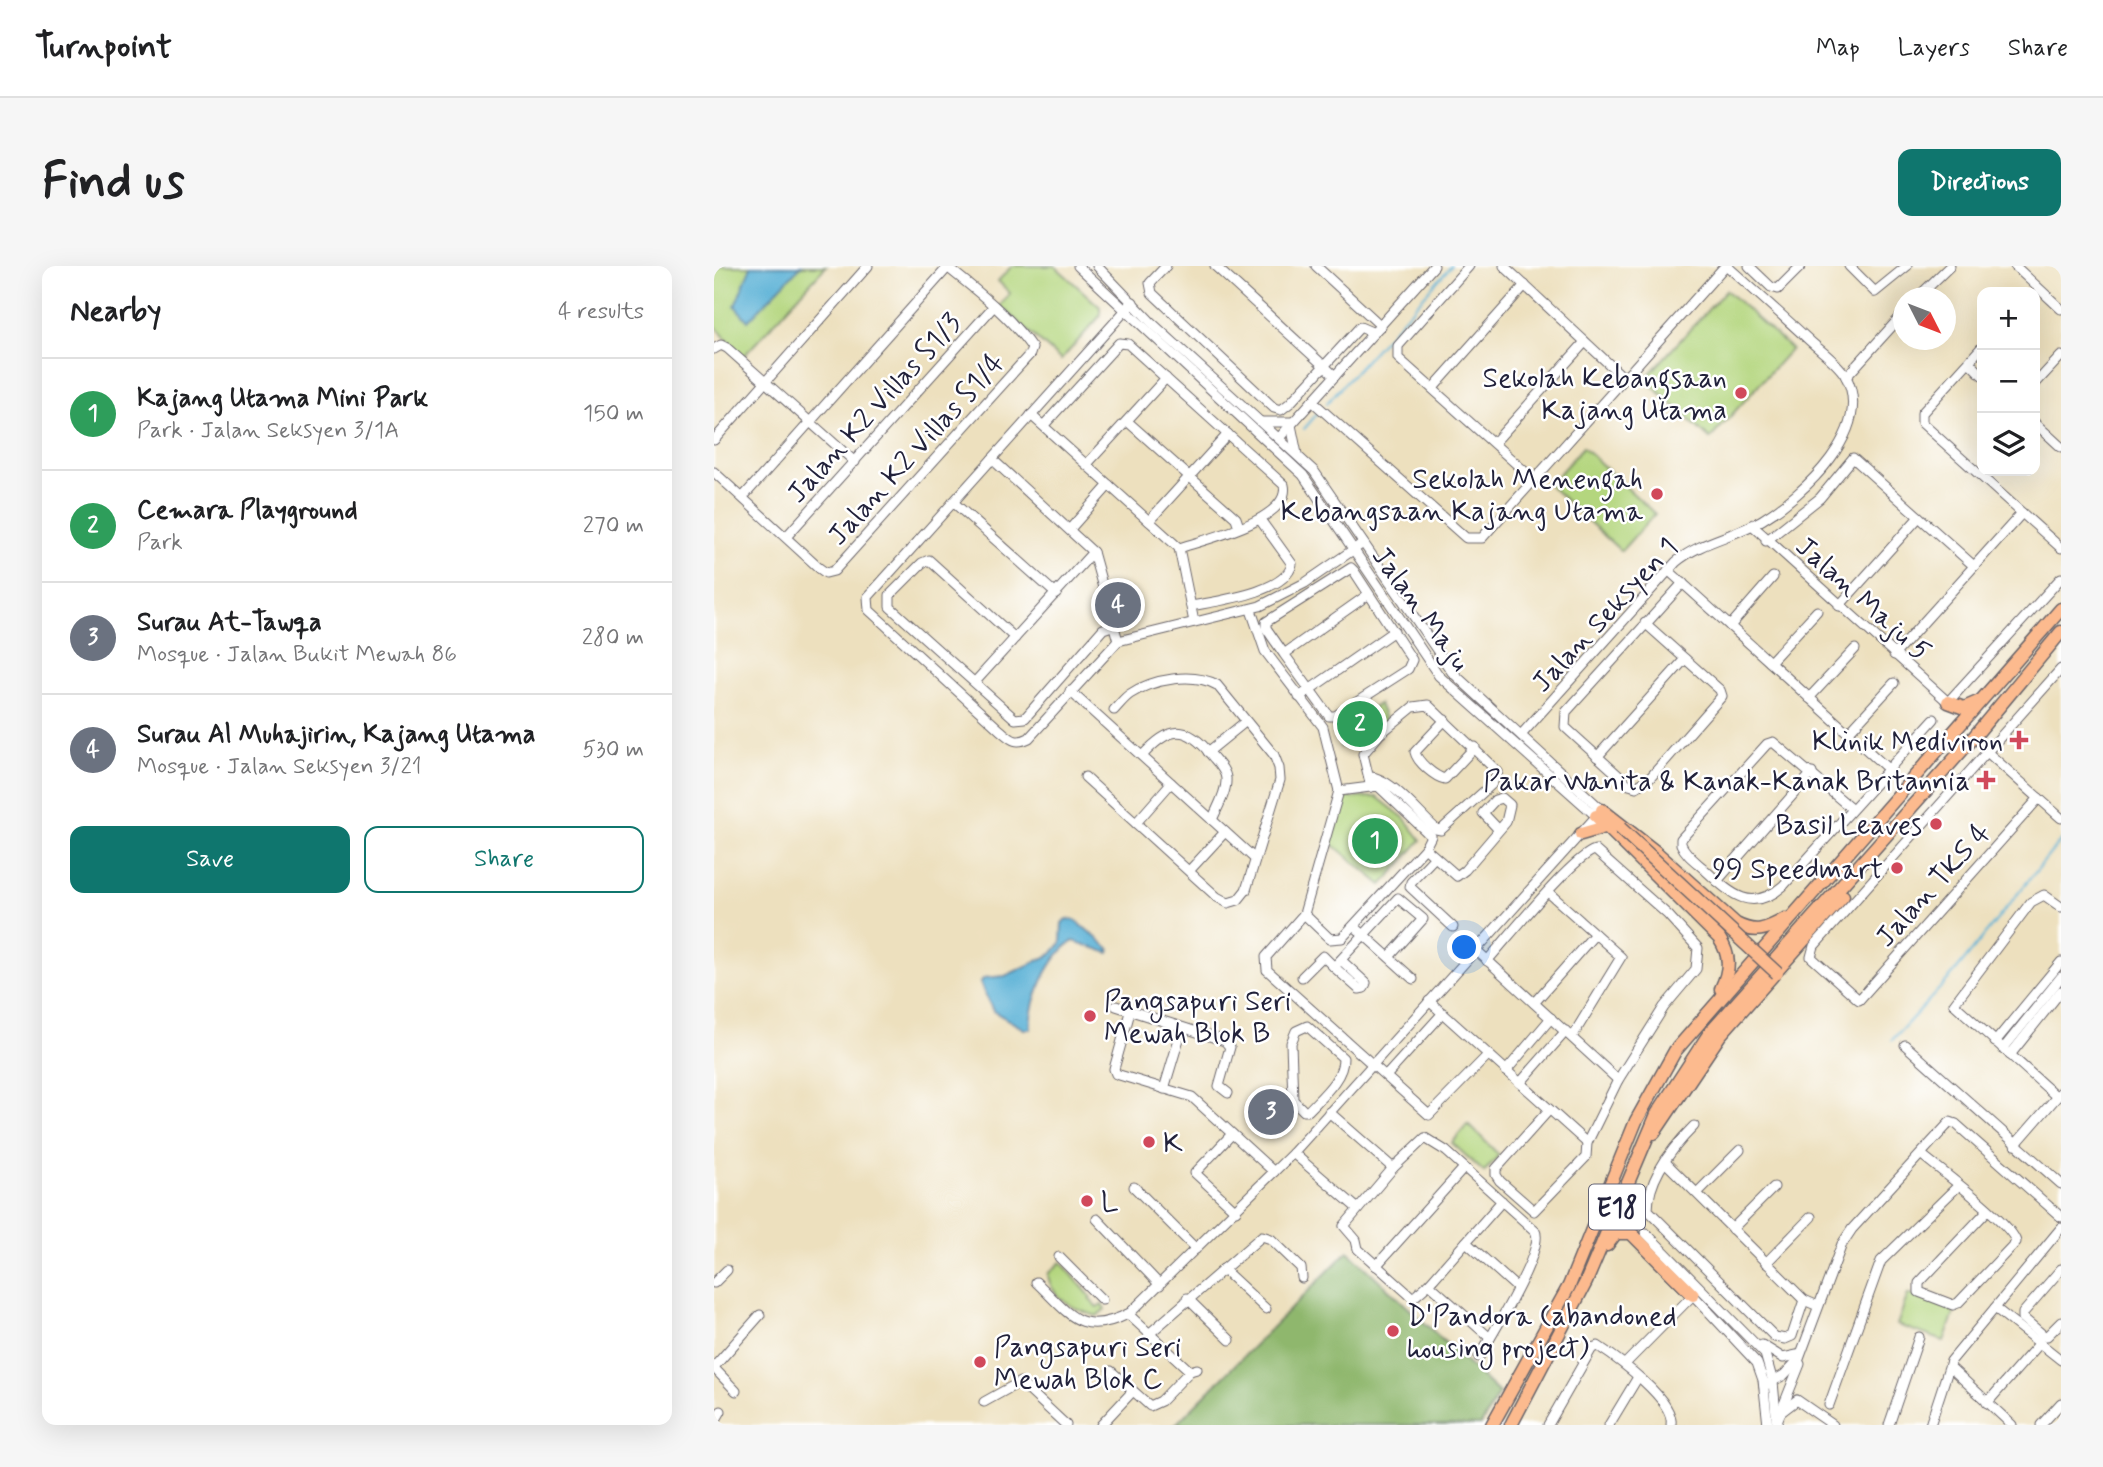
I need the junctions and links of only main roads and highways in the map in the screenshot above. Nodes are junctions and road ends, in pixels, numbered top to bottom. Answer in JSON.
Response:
{"nodes":[{"id":1,"x":2061,"y":609,"type":"edge"},
{"id":2,"x":2061,"y":632,"type":"edge"},
{"id":3,"x":1983,"y":700,"type":"junction"},
{"id":4,"x":1951,"y":736,"type":"junction"},
{"id":5,"x":1923,"y":795,"type":"junction"},
{"id":6,"x":1605,"y":827,"type":"junction"},
{"id":7,"x":1623,"y":833,"type":"junction"},
{"id":8,"x":1581,"y":834,"type":"road end"},
{"id":9,"x":1798,"y":908,"type":"junction"},
{"id":10,"x":1775,"y":975,"type":"junction"},
{"id":11,"x":1712,"y":1005,"type":"junction"},
{"id":12,"x":1641,"y":1149,"type":"junction"},
{"id":13,"x":1586,"y":1282,"type":"junction"},
{"id":14,"x":1697,"y":1291,"type":"road end"},
{"id":15,"x":1492,"y":1425,"type":"edge"},
{"id":16,"x":1511,"y":1425,"type":"edge"}],
"edges":[{"from":1,"to":3,"type":"highway","number":"E18"},
{"from":2,"to":5,"type":"highway","number":"E18"},
{"from":3,"to":4,"type":"highway","number":"E18"},
{"from":3,"to":4,"type":"highway"},
{"from":4,"to":9,"type":"highway","number":"E18"},
{"from":5,"to":10,"type":"highway"},
{"from":5,"to":12,"type":"highway","number":"E18"},
{"from":6,"to":7,"type":"highway"},
{"from":6,"to":8,"type":"highway"},
{"from":6,"to":11,"type":"highway"},
{"from":7,"to":9,"type":"highway"},
{"from":7,"to":10,"type":"highway","bridge":true},
{"from":9,"to":11,"type":"highway","number":"E18"},
{"from":10,"to":12,"type":"highway"},
{"from":11,"to":15,"type":"highway","number":"E18"},
{"from":12,"to":13,"type":"highway","number":"E18"},
{"from":13,"to":14,"type":"highway"},
{"from":13,"to":16,"type":"highway","number":"E18"}]}
